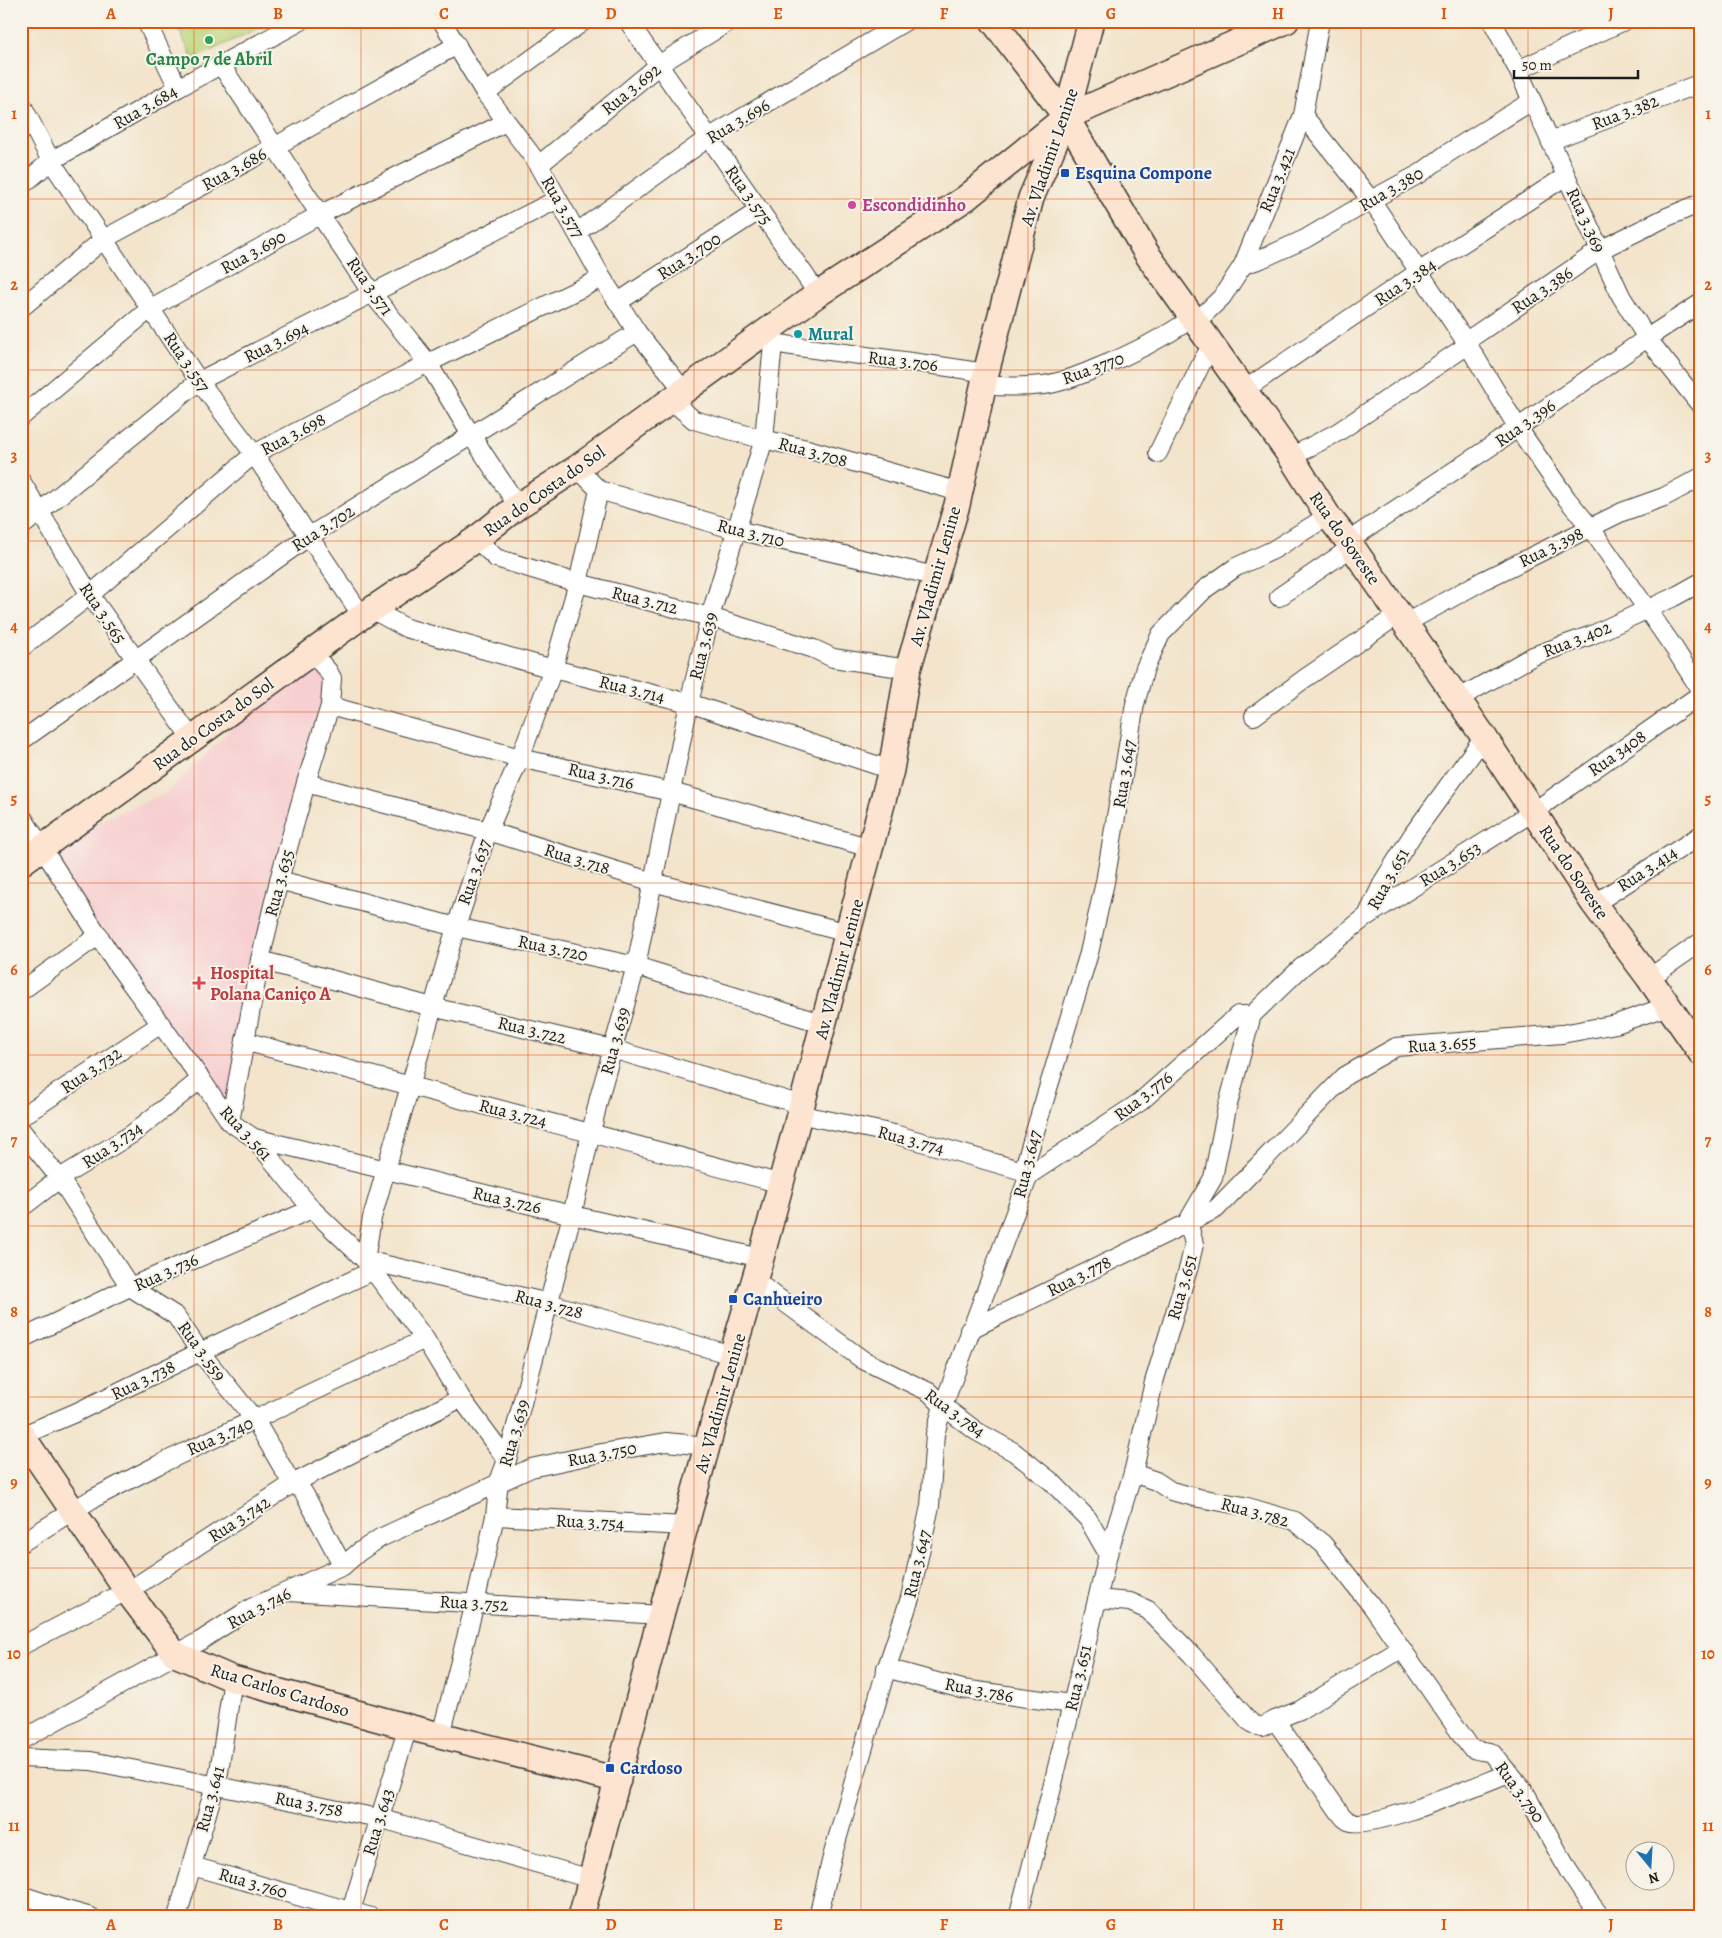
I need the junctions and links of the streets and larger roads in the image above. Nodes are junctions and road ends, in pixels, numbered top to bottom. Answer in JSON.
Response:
{"nodes":[{"id":1,"x":146,"y":21,"type":"edge"},
{"id":2,"x":301,"y":21,"type":"edge"},
{"id":3,"x":442,"y":21,"type":"edge"},
{"id":4,"x":584,"y":21,"type":"edge"},
{"id":5,"x":628,"y":21,"type":"edge"},
{"id":6,"x":730,"y":21,"type":"edge"},
{"id":7,"x":906,"y":21,"type":"edge"},
{"id":8,"x":994,"y":21,"type":"edge"},
{"id":9,"x":1091,"y":21,"type":"edge"},
{"id":10,"x":1286,"y":21,"type":"edge"},
{"id":11,"x":1320,"y":21,"type":"edge"},
{"id":12,"x":1492,"y":21,"type":"edge"},
{"id":13,"x":1624,"y":21,"type":"edge"},
{"id":14,"x":457,"y":45,"type":"junction"},
{"id":15,"x":660,"y":64,"type":"junction"},
{"id":16,"x":221,"y":65,"type":"junction"},
{"id":17,"x":1518,"y":70,"type":"junction"},
{"id":18,"x":1701,"y":83,"type":"edge"},
{"id":19,"x":178,"y":88,"type":"junction"},
{"id":20,"x":485,"y":93,"type":"junction"},
{"id":21,"x":1532,"y":101,"type":"junction"},
{"id":22,"x":21,"y":103,"type":"edge"},
{"id":23,"x":1303,"y":115,"type":"junction"},
{"id":24,"x":1066,"y":117,"type":"junction"},
{"id":25,"x":506,"y":122,"type":"junction"},
{"id":26,"x":708,"y":138,"type":"junction"},
{"id":27,"x":1550,"y":140,"type":"junction"},
{"id":28,"x":276,"y":146,"type":"junction"},
{"id":29,"x":51,"y":161,"type":"junction"},
{"id":30,"x":539,"y":165,"type":"junction"},
{"id":31,"x":1566,"y":176,"type":"junction"},
{"id":32,"x":21,"y":186,"type":"edge"},
{"id":33,"x":558,"y":199,"type":"junction"},
{"id":34,"x":1372,"y":200,"type":"junction"},
{"id":35,"x":1701,"y":202,"type":"edge"},
{"id":36,"x":760,"y":210,"type":"junction"},
{"id":37,"x":321,"y":214,"type":"junction"},
{"id":38,"x":577,"y":232,"type":"junction"},
{"id":39,"x":104,"y":239,"type":"junction"},
{"id":40,"x":1600,"y":250,"type":"junction"},
{"id":41,"x":1243,"y":265,"type":"junction"},
{"id":42,"x":1420,"y":271,"type":"junction"},
{"id":43,"x":602,"y":278,"type":"junction"},
{"id":44,"x":371,"y":292,"type":"junction"},
{"id":45,"x":818,"y":294,"type":"junction"},
{"id":46,"x":618,"y":302,"type":"junction"},
{"id":47,"x":1701,"y":304,"type":"edge"},
{"id":48,"x":21,"y":308,"type":"edge"},
{"id":49,"x":151,"y":308,"type":"junction"},
{"id":50,"x":1195,"y":320,"type":"junction"},
{"id":51,"x":637,"y":332,"type":"junction"},
{"id":52,"x":770,"y":338,"type":"junction"},
{"id":53,"x":1647,"y":338,"type":"junction"},
{"id":54,"x":1467,"y":343,"type":"junction"},
{"id":55,"x":1212,"y":345,"type":"junction"},
{"id":56,"x":428,"y":363,"type":"junction"},
{"id":57,"x":985,"y":379,"type":"junction"},
{"id":58,"x":199,"y":381,"type":"junction"},
{"id":59,"x":1244,"y":390,"type":"junction"},
{"id":60,"x":678,"y":396,"type":"junction"},
{"id":61,"x":1701,"y":406,"type":"edge"},
{"id":62,"x":21,"y":417,"type":"edge"},
{"id":63,"x":1518,"y":428,"type":"junction"},
{"id":64,"x":471,"y":435,"type":"junction"},
{"id":65,"x":764,"y":439,"type":"junction"},
{"id":66,"x":1158,"y":453,"type":"dead end"},
{"id":67,"x":254,"y":454,"type":"junction"},
{"id":68,"x":1291,"y":456,"type":"junction"},
{"id":69,"x":578,"y":468,"type":"junction"},
{"id":70,"x":1701,"y":477,"type":"edge"},
{"id":71,"x":21,"y":481,"type":"edge"},
{"id":72,"x":599,"y":490,"type":"junction"},
{"id":73,"x":960,"y":492,"type":"junction"},
{"id":74,"x":518,"y":506,"type":"junction"},
{"id":75,"x":40,"y":511,"type":"junction"},
{"id":76,"x":1328,"y":516,"type":"junction"},
{"id":77,"x":21,"y":526,"type":"edge"},
{"id":78,"x":1590,"y":527,"type":"junction"},
{"id":79,"x":736,"y":530,"type":"junction"},
{"id":80,"x":308,"y":537,"type":"junction"},
{"id":81,"x":476,"y":539,"type":"junction"},
{"id":82,"x":1350,"y":544,"type":"junction"},
{"id":83,"x":935,"y":576,"type":"junction"},
{"id":84,"x":1701,"y":582,"type":"edge"},
{"id":85,"x":578,"y":583,"type":"junction"},
{"id":86,"x":90,"y":595,"type":"junction"},
{"id":87,"x":1279,"y":597,"type":"dead end"},
{"id":88,"x":1646,"y":610,"type":"junction"},
{"id":89,"x":368,"y":613,"type":"junction"},
{"id":90,"x":710,"y":617,"type":"junction"},
{"id":91,"x":1401,"y":620,"type":"junction"},
{"id":92,"x":21,"y":648,"type":"edge"},
{"id":93,"x":312,"y":653,"type":"junction"},
{"id":94,"x":135,"y":660,"type":"junction"},
{"id":95,"x":553,"y":669,"type":"junction"},
{"id":96,"x":908,"y":669,"type":"junction"},
{"id":97,"x":1701,"y":692,"type":"edge"},
{"id":98,"x":1456,"y":700,"type":"junction"},
{"id":99,"x":689,"y":703,"type":"junction"},
{"id":100,"x":330,"y":706,"type":"junction"},
{"id":101,"x":1254,"y":716,"type":"dead end"},
{"id":102,"x":1484,"y":737,"type":"junction"},
{"id":103,"x":192,"y":739,"type":"junction"},
{"id":104,"x":21,"y":742,"type":"edge"},
{"id":105,"x":520,"y":758,"type":"junction"},
{"id":106,"x":892,"y":770,"type":"junction"},
{"id":107,"x":306,"y":783,"type":"junction"},
{"id":108,"x":671,"y":792,"type":"junction"},
{"id":109,"x":1533,"y":812,"type":"junction"},
{"id":110,"x":21,"y":815,"type":"edge"},
{"id":111,"x":488,"y":831,"type":"junction"},
{"id":112,"x":1701,"y":835,"type":"edge"},
{"id":113,"x":871,"y":848,"type":"junction"},
{"id":114,"x":43,"y":849,"type":"junction"},
{"id":115,"x":21,"y":863,"type":"edge"},
{"id":116,"x":279,"y":880,"type":"junction"},
{"id":117,"x":654,"y":882,"type":"junction"},
{"id":118,"x":1594,"y":904,"type":"junction"},
{"id":119,"x":1367,"y":916,"type":"junction"},
{"id":120,"x":456,"y":927,"type":"junction"},
{"id":121,"x":848,"y":933,"type":"junction"},
{"id":122,"x":99,"y":936,"type":"junction"},
{"id":123,"x":1701,"y":942,"type":"edge"},
{"id":124,"x":260,"y":960,"type":"junction"},
{"id":125,"x":636,"y":966,"type":"junction"},
{"id":126,"x":1649,"y":978,"type":"junction"},
{"id":127,"x":21,"y":991,"type":"edge"},
{"id":128,"x":1668,"y":1006,"type":"junction"},
{"id":129,"x":432,"y":1007,"type":"junction"},
{"id":130,"x":1252,"y":1016,"type":"junction"},
{"id":131,"x":161,"y":1024,"type":"junction"},
{"id":132,"x":824,"y":1024,"type":"junction"},
{"id":133,"x":245,"y":1042,"type":"junction"},
{"id":134,"x":1699,"y":1048,"type":"edge"},
{"id":135,"x":612,"y":1049,"type":"junction"},
{"id":136,"x":201,"y":1079,"type":"junction"},
{"id":137,"x":408,"y":1086,"type":"junction"},
{"id":138,"x":800,"y":1110,"type":"junction"},
{"id":139,"x":21,"y":1117,"type":"edge"},
{"id":140,"x":230,"y":1122,"type":"junction"},
{"id":141,"x":21,"y":1130,"type":"edge"},
{"id":142,"x":591,"y":1132,"type":"junction"},
{"id":143,"x":254,"y":1138,"type":"junction"},
{"id":144,"x":386,"y":1170,"type":"junction"},
{"id":145,"x":1026,"y":1173,"type":"junction"},
{"id":146,"x":60,"y":1179,"type":"junction"},
{"id":147,"x":781,"y":1184,"type":"junction"},
{"id":148,"x":21,"y":1208,"type":"edge"},
{"id":149,"x":312,"y":1209,"type":"junction"},
{"id":150,"x":572,"y":1215,"type":"junction"},
{"id":151,"x":1188,"y":1221,"type":"junction"},
{"id":152,"x":368,"y":1265,"type":"junction"},
{"id":153,"x":758,"y":1269,"type":"junction"},
{"id":154,"x":130,"y":1287,"type":"junction"},
{"id":155,"x":549,"y":1303,"type":"junction"},
{"id":156,"x":970,"y":1330,"type":"junction"},
{"id":157,"x":21,"y":1338,"type":"edge"},
{"id":158,"x":425,"y":1339,"type":"junction"},
{"id":159,"x":200,"y":1352,"type":"junction"},
{"id":160,"x":732,"y":1356,"type":"junction"},
{"id":161,"x":461,"y":1398,"type":"junction"},
{"id":162,"x":942,"y":1406,"type":"junction"},
{"id":163,"x":256,"y":1420,"type":"junction"},
{"id":164,"x":21,"y":1435,"type":"edge"},
{"id":165,"x":708,"y":1446,"type":"junction"},
{"id":166,"x":508,"y":1460,"type":"junction"},
{"id":167,"x":1133,"y":1473,"type":"junction"},
{"id":168,"x":499,"y":1481,"type":"junction"},
{"id":169,"x":292,"y":1484,"type":"junction"},
{"id":170,"x":72,"y":1511,"type":"junction"},
{"id":171,"x":495,"y":1516,"type":"junction"},
{"id":172,"x":685,"y":1526,"type":"junction"},
{"id":173,"x":21,"y":1543,"type":"edge"},
{"id":174,"x":1108,"y":1554,"type":"junction"},
{"id":175,"x":343,"y":1566,"type":"junction"},
{"id":176,"x":127,"y":1591,"type":"junction"},
{"id":177,"x":287,"y":1592,"type":"junction"},
{"id":178,"x":1097,"y":1599,"type":"junction"},
{"id":179,"x":475,"y":1603,"type":"junction"},
{"id":180,"x":1374,"y":1609,"type":"joint"},
{"id":181,"x":660,"y":1615,"type":"junction"},
{"id":182,"x":21,"y":1646,"type":"edge"},
{"id":183,"x":1401,"y":1649,"type":"junction"},
{"id":184,"x":175,"y":1654,"type":"junction"},
{"id":185,"x":886,"y":1668,"type":"junction"},
{"id":186,"x":233,"y":1679,"type":"junction"},
{"id":187,"x":1072,"y":1704,"type":"junction"},
{"id":188,"x":1275,"y":1720,"type":"junction"},
{"id":189,"x":408,"y":1727,"type":"junction"},
{"id":190,"x":441,"y":1735,"type":"junction"},
{"id":191,"x":21,"y":1740,"type":"edge"},
{"id":192,"x":21,"y":1758,"type":"edge"},
{"id":193,"x":1509,"y":1773,"type":"junction"},
{"id":194,"x":618,"y":1780,"type":"junction"},
{"id":195,"x":216,"y":1785,"type":"junction"},
{"id":196,"x":379,"y":1818,"type":"junction"},
{"id":197,"x":192,"y":1866,"type":"junction"},
{"id":198,"x":591,"y":1879,"type":"junction"},
{"id":199,"x":21,"y":1895,"type":"edge"},
{"id":200,"x":350,"y":1914,"type":"edge"},
{"id":201,"x":91,"y":1917,"type":"edge"},
{"id":202,"x":177,"y":1917,"type":"edge"},
{"id":203,"x":371,"y":1917,"type":"edge"},
{"id":204,"x":581,"y":1917,"type":"edge"},
{"id":205,"x":818,"y":1917,"type":"edge"},
{"id":206,"x":1018,"y":1917,"type":"edge"},
{"id":207,"x":1601,"y":1917,"type":"edge"}],
"edges":[{"from":1,"to":19,"type":"street"},
{"from":2,"to":16,"type":"street","name":"Rua 3.684"},
{"from":3,"to":14,"type":"street","name":"Rua 3.577"},
{"from":4,"to":20,"type":"street"},
{"from":5,"to":15,"type":"street","name":"Rua 3.575"},
{"from":6,"to":15,"type":"street","name":"Rua 3.692"},
{"from":7,"to":26,"type":"street","name":"Rua 3.696"},
{"from":8,"to":24,"type":"street","name":"Rua do Soveste"},
{"from":9,"to":24,"type":"street","name":"Av. Vladimir Lenine"},
{"from":10,"to":24,"type":"street","name":"Rua do Costa do Sol"},
{"from":11,"to":23,"type":"street","name":"Rua 3.421"},
{"from":12,"to":17,"type":"street","name":"Rua 3.369"},
{"from":13,"to":17,"type":"street"},
{"from":14,"to":20,"type":"street","name":"Rua 3.577"},
{"from":14,"to":28,"type":"street","name":"Rua 3.686"},
{"from":15,"to":26,"type":"street","name":"Rua 3.575"},
{"from":15,"to":30,"type":"street","name":"Rua 3.692"},
{"from":16,"to":19,"type":"street","name":"Rua 3.684"},
{"from":16,"to":28,"type":"street","name":"Rua 3.571"},
{"from":17,"to":21,"type":"street","name":"Rua 3.369"},
{"from":18,"to":27,"type":"street","name":"Rua 3.382"},
{"from":19,"to":29,"type":"street","name":"Rua 3.684"},
{"from":20,"to":25,"type":"street","name":"Rua 3.577"},
{"from":21,"to":27,"type":"street","name":"Rua 3.369"},
{"from":21,"to":34,"type":"street","name":"Rua 3.380"},
{"from":22,"to":29,"type":"street","name":"Rua 3.557"},
{"from":23,"to":34,"type":"street"},
{"from":23,"to":41,"type":"street","name":"Rua 3.421"},
{"from":24,"to":45,"type":"street","name":"Rua do Costa do Sol"},
{"from":24,"to":50,"type":"street","name":"Rua do Soveste"},
{"from":24,"to":57,"type":"street","name":"Av. Vladimir Lenine"},
{"from":25,"to":30,"type":"street","name":"Rua 3.577"},
{"from":25,"to":37,"type":"street","name":"Rua 3.690"},
{"from":26,"to":36,"type":"street","name":"Rua 3.575"},
{"from":26,"to":38,"type":"street","name":"Rua 3.696"},
{"from":27,"to":31,"type":"street","name":"Rua 3.369"},
{"from":28,"to":37,"type":"street","name":"Rua 3.571"},
{"from":28,"to":39,"type":"street","name":"Rua 3.686"},
{"from":29,"to":32,"type":"street","name":"Rua 3.684"},
{"from":29,"to":39,"type":"street","name":"Rua 3.557"},
{"from":30,"to":33,"type":"street","name":"Rua 3.577"},
{"from":31,"to":40,"type":"street","name":"Rua 3.369"},
{"from":31,"to":42,"type":"street","name":"Rua 3.384"},
{"from":33,"to":38,"type":"street","name":"Rua 3.577"},
{"from":33,"to":44,"type":"street","name":"Rua 3.694"},
{"from":34,"to":41,"type":"street","name":"Rua 3.380"},
{"from":34,"to":42,"type":"street"},
{"from":35,"to":40,"type":"street","name":"Rua 3.386"},
{"from":36,"to":45,"type":"street","name":"Rua 3.575"},
{"from":36,"to":46,"type":"street","name":"Rua 3.700"},
{"from":37,"to":44,"type":"street","name":"Rua 3.571"},
{"from":37,"to":49,"type":"street","name":"Rua 3.690"},
{"from":38,"to":43,"type":"street","name":"Rua 3.577"},
{"from":39,"to":48,"type":"street","name":"Rua 3.686"},
{"from":39,"to":49,"type":"street","name":"Rua 3.557"},
{"from":40,"to":53,"type":"street","name":"Rua 3.369"},
{"from":40,"to":54,"type":"street","name":"Rua 3.386"},
{"from":41,"to":50,"type":"street","name":"Rua 3.421"},
{"from":42,"to":54,"type":"street"},
{"from":42,"to":59,"type":"street","name":"Rua 3.384"},
{"from":43,"to":46,"type":"street","name":"Rua 3.577"},
{"from":43,"to":56,"type":"street","name":"Rua 3.698"},
{"from":44,"to":56,"type":"street","name":"Rua 3.571"},
{"from":44,"to":58,"type":"street","name":"Rua 3.694"},
{"from":45,"to":52,"type":"street","name":"Rua do Costa do Sol"},
{"from":46,"to":51,"type":"street","name":"Rua 3.577"},
{"from":47,"to":53,"type":"street","name":"Rua 3.396"},
{"from":49,"to":58,"type":"street","name":"Rua 3.557"},
{"from":49,"to":62,"type":"street","name":"Rua 3.690"},
{"from":50,"to":55,"type":"street","name":"Rua do Soveste"},
{"from":50,"to":57,"type":"street","name":"Rua 3770"},
{"from":51,"to":60,"type":"street","name":"Rua 3.577"},
{"from":51,"to":64,"type":"street","name":"Rua 3.702"},
{"from":52,"to":57,"type":"street","name":"Rua 3.706"},
{"from":52,"to":60,"type":"street","name":"Rua do Costa do Sol"},
{"from":52,"to":65,"type":"street","name":"Rua 3.639"},
{"from":53,"to":61,"type":"street","name":"Rua 3.369"},
{"from":53,"to":63,"type":"street","name":"Rua 3.396"},
{"from":54,"to":63,"type":"street"},
{"from":54,"to":68,"type":"street","name":"Rua 3.386"},
{"from":55,"to":59,"type":"street","name":"Rua do Soveste"},
{"from":55,"to":66,"type":"street"},
{"from":56,"to":64,"type":"street","name":"Rua 3.571"},
{"from":56,"to":67,"type":"street","name":"Rua 3.698"},
{"from":57,"to":73,"type":"street","name":"Av. Vladimir Lenine"},
{"from":58,"to":67,"type":"street","name":"Rua 3.557"},
{"from":58,"to":75,"type":"street","name":"Rua 3.694"},
{"from":59,"to":68,"type":"street","name":"Rua do Soveste"},
{"from":60,"to":65,"type":"street","name":"Rua 3.708"},
{"from":60,"to":69,"type":"street","name":"Rua do Costa do Sol"},
{"from":63,"to":78,"type":"street"},
{"from":63,"to":82,"type":"street","name":"Rua 3.396"},
{"from":64,"to":74,"type":"street","name":"Rua 3.571"},
{"from":64,"to":80,"type":"street","name":"Rua 3.702"},
{"from":65,"to":73,"type":"street","name":"Rua 3.708"},
{"from":65,"to":79,"type":"street","name":"Rua 3.639"},
{"from":67,"to":80,"type":"street","name":"Rua 3.557"},
{"from":67,"to":86,"type":"street","name":"Rua 3.698"},
{"from":68,"to":76,"type":"street","name":"Rua do Soveste"},
{"from":69,"to":72,"type":"street"},
{"from":69,"to":74,"type":"street","name":"Rua do Costa do Sol"},
{"from":70,"to":78,"type":"street","name":"Rua 3.398"},
{"from":71,"to":75,"type":"street","name":"Rua 3.565"},
{"from":72,"to":79,"type":"street","name":"Rua 3.710"},
{"from":72,"to":85,"type":"street","name":"Rua 3.637"},
{"from":73,"to":83,"type":"street","name":"Av. Vladimir Lenine"},
{"from":74,"to":81,"type":"street","name":"Rua do Costa do Sol"},
{"from":75,"to":77,"type":"street","name":"Rua 3.694"},
{"from":75,"to":86,"type":"street","name":"Rua 3.565"},
{"from":76,"to":82,"type":"street","name":"Rua do Soveste"},
{"from":76,"to":145,"type":"street","name":"Rua 3.647"},
{"from":78,"to":88,"type":"street"},
{"from":78,"to":91,"type":"street","name":"Rua 3.398"},
{"from":79,"to":83,"type":"street","name":"Rua 3.710"},
{"from":79,"to":90,"type":"street","name":"Rua 3.639"},
{"from":80,"to":89,"type":"street","name":"Rua 3.557"},
{"from":80,"to":94,"type":"street","name":"Rua 3.702"},
{"from":81,"to":85,"type":"street","name":"Rua 3.712"},
{"from":81,"to":89,"type":"street","name":"Rua do Costa do Sol"},
{"from":82,"to":87,"type":"street","name":"Rua 3.396"},
{"from":82,"to":91,"type":"street","name":"Rua do Soveste"},
{"from":83,"to":96,"type":"street","name":"Av. Vladimir Lenine"},
{"from":84,"to":88,"type":"street","name":"Rua 3.402"},
{"from":85,"to":90,"type":"street","name":"Rua 3.712"},
{"from":85,"to":95,"type":"street","name":"Rua 3.637"},
{"from":86,"to":92,"type":"street","name":"Rua 3.698"},
{"from":86,"to":94,"type":"street","name":"Rua 3.565"},
{"from":88,"to":97,"type":"street"},
{"from":88,"to":98,"type":"street","name":"Rua 3.402"},
{"from":89,"to":93,"type":"street","name":"Rua do Costa do Sol"},
{"from":89,"to":95,"type":"street","name":"Rua 3.714"},
{"from":90,"to":96,"type":"street","name":"Rua 3.712"},
{"from":90,"to":99,"type":"street","name":"Rua 3.639"},
{"from":91,"to":98,"type":"street","name":"Rua do Soveste"},
{"from":91,"to":101,"type":"street","name":"Rua 3.398"},
{"from":93,"to":100,"type":"street","name":"Rua 3.635"},
{"from":93,"to":103,"type":"street","name":"Rua do Costa do Sol"},
{"from":94,"to":103,"type":"street","name":"Rua 3.565"},
{"from":94,"to":104,"type":"street","name":"Rua 3.702"},
{"from":95,"to":99,"type":"street","name":"Rua 3.714"},
{"from":95,"to":105,"type":"street","name":"Rua 3.637"},
{"from":96,"to":106,"type":"street","name":"Av. Vladimir Lenine"},
{"from":97,"to":109,"type":"street","name":"Rua 3408"},
{"from":98,"to":102,"type":"street","name":"Rua do Soveste"},
{"from":99,"to":106,"type":"street","name":"Rua 3.714"},
{"from":99,"to":108,"type":"street","name":"Rua 3.639"},
{"from":100,"to":105,"type":"street","name":"Rua 3.716"},
{"from":100,"to":107,"type":"street","name":"Rua 3.635"},
{"from":102,"to":109,"type":"street","name":"Rua do Soveste"},
{"from":102,"to":119,"type":"street","name":"Rua 3.651"},
{"from":103,"to":114,"type":"street","name":"Rua do Costa do Sol"},
{"from":105,"to":108,"type":"street","name":"Rua 3.716"},
{"from":105,"to":111,"type":"street","name":"Rua 3.637"},
{"from":106,"to":113,"type":"street","name":"Av. Vladimir Lenine"},
{"from":107,"to":111,"type":"street","name":"Rua 3.718"},
{"from":107,"to":116,"type":"street","name":"Rua 3.635"},
{"from":108,"to":113,"type":"street","name":"Rua 3.716"},
{"from":108,"to":117,"type":"street","name":"Rua 3.639"},
{"from":109,"to":118,"type":"street","name":"Rua do Soveste"},
{"from":109,"to":119,"type":"street","name":"Rua 3.653"},
{"from":110,"to":114,"type":"street","name":"Rua 3.561"},
{"from":111,"to":117,"type":"street","name":"Rua 3.718"},
{"from":111,"to":120,"type":"street","name":"Rua 3.637"},
{"from":112,"to":118,"type":"street","name":"Rua 3.414"},
{"from":113,"to":121,"type":"street","name":"Av. Vladimir Lenine"},
{"from":114,"to":115,"type":"street","name":"Rua do Costa do Sol"},
{"from":114,"to":122,"type":"street","name":"Rua 3.561"},
{"from":116,"to":120,"type":"street","name":"Rua 3.720"},
{"from":116,"to":124,"type":"street","name":"Rua 3.635"},
{"from":117,"to":121,"type":"street","name":"Rua 3.718"},
{"from":117,"to":125,"type":"street","name":"Rua 3.639"},
{"from":118,"to":126,"type":"street","name":"Rua do Soveste"},
{"from":119,"to":130,"type":"street","name":"Rua 3.651"},
{"from":120,"to":125,"type":"street","name":"Rua 3.720"},
{"from":120,"to":129,"type":"street","name":"Rua 3.637"},
{"from":121,"to":132,"type":"street","name":"Av. Vladimir Lenine"},
{"from":122,"to":127,"type":"street"},
{"from":122,"to":131,"type":"street","name":"Rua 3.561"},
{"from":123,"to":126,"type":"street"},
{"from":124,"to":129,"type":"street","name":"Rua 3.722"},
{"from":124,"to":133,"type":"street","name":"Rua 3.635"},
{"from":125,"to":132,"type":"street","name":"Rua 3.720"},
{"from":125,"to":135,"type":"street","name":"Rua 3.639"},
{"from":126,"to":128,"type":"street","name":"Rua do Soveste"},
{"from":128,"to":134,"type":"street","name":"Rua do Soveste"},
{"from":128,"to":151,"type":"street","name":"Rua 3.655"},
{"from":129,"to":135,"type":"street","name":"Rua 3.722"},
{"from":129,"to":137,"type":"street","name":"Rua 3.637"},
{"from":130,"to":145,"type":"street","name":"Rua 3.776"},
{"from":130,"to":151,"type":"street"},
{"from":131,"to":136,"type":"street","name":"Rua 3.561"},
{"from":131,"to":139,"type":"street","name":"Rua 3.732"},
{"from":132,"to":138,"type":"street","name":"Av. Vladimir Lenine"},
{"from":133,"to":137,"type":"street","name":"Rua 3.724"},
{"from":133,"to":140,"type":"street","name":"Rua 3.635"},
{"from":135,"to":138,"type":"street","name":"Rua 3.722"},
{"from":135,"to":142,"type":"street","name":"Rua 3.639"},
{"from":136,"to":140,"type":"street","name":"Rua 3.561"},
{"from":136,"to":146,"type":"street","name":"Rua 3.734"},
{"from":137,"to":142,"type":"street","name":"Rua 3.724"},
{"from":137,"to":144,"type":"street","name":"Rua 3.637"},
{"from":138,"to":145,"type":"street","name":"Rua 3.774"},
{"from":138,"to":147,"type":"street","name":"Av. Vladimir Lenine"},
{"from":140,"to":143,"type":"street","name":"Rua 3.561"},
{"from":141,"to":146,"type":"street","name":"Rua 3.559"},
{"from":142,"to":147,"type":"street","name":"Rua 3.724"},
{"from":142,"to":150,"type":"street","name":"Rua 3.639"},
{"from":143,"to":144,"type":"street","name":"Rua 3.726"},
{"from":143,"to":149,"type":"street","name":"Rua 3.561"},
{"from":144,"to":150,"type":"street","name":"Rua 3.726"},
{"from":144,"to":152,"type":"street","name":"Rua 3.637"},
{"from":145,"to":156,"type":"street","name":"Rua 3.647"},
{"from":146,"to":148,"type":"street","name":"Rua 3.734"},
{"from":146,"to":154,"type":"street","name":"Rua 3.559"},
{"from":147,"to":153,"type":"street","name":"Av. Vladimir Lenine"},
{"from":149,"to":152,"type":"street","name":"Rua 3.561"},
{"from":149,"to":154,"type":"street","name":"Rua 3.736"},
{"from":150,"to":153,"type":"street","name":"Rua 3.726"},
{"from":150,"to":155,"type":"street","name":"Rua 3.639"},
{"from":151,"to":156,"type":"street","name":"Rua 3.778"},
{"from":151,"to":167,"type":"street","name":"Rua 3.651"},
{"from":152,"to":155,"type":"street","name":"Rua 3.728"},
{"from":152,"to":158,"type":"street","name":"Rua 3.561"},
{"from":152,"to":159,"type":"street","name":"Rua 3.738"},
{"from":153,"to":160,"type":"street","name":"Av. Vladimir Lenine"},
{"from":153,"to":162,"type":"street","name":"Rua 3.784"},
{"from":154,"to":157,"type":"street","name":"Rua 3.736"},
{"from":154,"to":159,"type":"street","name":"Rua 3.559"},
{"from":155,"to":160,"type":"street","name":"Rua 3.728"},
{"from":155,"to":166,"type":"street","name":"Rua 3.639"},
{"from":156,"to":162,"type":"street","name":"Rua 3.647"},
{"from":158,"to":161,"type":"street","name":"Rua 3.561"},
{"from":158,"to":163,"type":"street","name":"Rua 3.740"},
{"from":159,"to":163,"type":"street","name":"Rua 3.559"},
{"from":159,"to":164,"type":"street","name":"Rua 3.738"},
{"from":160,"to":165,"type":"street","name":"Av. Vladimir Lenine"},
{"from":161,"to":166,"type":"street","name":"Rua 3.561"},
{"from":161,"to":169,"type":"street","name":"Rua 3.742"},
{"from":162,"to":174,"type":"street","name":"Rua 3.784"},
{"from":162,"to":185,"type":"street","name":"Rua 3.647"},
{"from":163,"to":169,"type":"street","name":"Rua 3.559"},
{"from":163,"to":170,"type":"street","name":"Rua 3.740"},
{"from":164,"to":170,"type":"street","name":"Rua Carlos Cardoso"},
{"from":165,"to":168,"type":"street","name":"Rua 3.750"},
{"from":165,"to":172,"type":"street","name":"Av. Vladimir Lenine"},
{"from":166,"to":168,"type":"street","name":"Rua 3.639"},
{"from":167,"to":174,"type":"street","name":"Rua 3.651"},
{"from":167,"to":180,"type":"street","name":"Rua 3.782"},
{"from":168,"to":171,"type":"street","name":"Rua 3.639"},
{"from":168,"to":175,"type":"street","name":"Rua 3.746"},
{"from":169,"to":175,"type":"street","name":"Rua 3.559"},
{"from":169,"to":176,"type":"street","name":"Rua 3.742"},
{"from":170,"to":173,"type":"street","name":"Rua 3.740"},
{"from":170,"to":176,"type":"street","name":"Rua Carlos Cardoso"},
{"from":171,"to":172,"type":"street","name":"Rua 3.754"},
{"from":171,"to":179,"type":"street","name":"Rua 3.639"},
{"from":172,"to":181,"type":"street","name":"Av. Vladimir Lenine"},
{"from":174,"to":178,"type":"street","name":"Rua 3.651"},
{"from":175,"to":177,"type":"street","name":"Rua 3.746"},
{"from":176,"to":182,"type":"street","name":"Rua 3.742"},
{"from":176,"to":184,"type":"street","name":"Rua Carlos Cardoso"},
{"from":177,"to":179,"type":"street","name":"Rua 3.752"},
{"from":177,"to":184,"type":"street","name":"Rua 3.746"},
{"from":178,"to":187,"type":"street","name":"Rua 3.651"},
{"from":178,"to":188,"type":"street"},
{"from":179,"to":181,"type":"street","name":"Rua 3.752"},
{"from":179,"to":190,"type":"street","name":"Rua 3.639"},
{"from":180,"to":183,"type":"street","name":"Rua 3.790"},
{"from":181,"to":194,"type":"street","name":"Av. Vladimir Lenine"},
{"from":183,"to":188,"type":"street"},
{"from":183,"to":193,"type":"street","name":"Rua 3.790"},
{"from":184,"to":186,"type":"street","name":"Rua Carlos Cardoso"},
{"from":184,"to":191,"type":"street","name":"Rua 3.746"},
{"from":185,"to":187,"type":"street","name":"Rua 3.786"},
{"from":185,"to":205,"type":"street","name":"Rua 3.647"},
{"from":186,"to":189,"type":"street","name":"Rua Carlos Cardoso"},
{"from":186,"to":195,"type":"street","name":"Rua 3.641"},
{"from":187,"to":206,"type":"street","name":"Rua 3.651"},
{"from":188,"to":193,"type":"street"},
{"from":189,"to":190,"type":"street","name":"Rua Carlos Cardoso"},
{"from":189,"to":196,"type":"street","name":"Rua 3.643"},
{"from":190,"to":194,"type":"street","name":"Rua Carlos Cardoso"},
{"from":192,"to":195,"type":"street","name":"Rua 3.758"},
{"from":193,"to":207,"type":"street","name":"Rua 3.790"},
{"from":194,"to":198,"type":"street","name":"Av. Vladimir Lenine"},
{"from":195,"to":196,"type":"street","name":"Rua 3.758"},
{"from":195,"to":197,"type":"street","name":"Rua 3.641"},
{"from":196,"to":198,"type":"street","name":"Rua 3.758"},
{"from":196,"to":200,"type":"street","name":"Rua 3.643"},
{"from":197,"to":200,"type":"street","name":"Rua 3.760"},
{"from":197,"to":202,"type":"street","name":"Rua 3.641"},
{"from":198,"to":204,"type":"street","name":"Av. Vladimir Lenine"},
{"from":199,"to":201,"type":"street"},
{"from":200,"to":203,"type":"street","name":"Rua 3.760"}]}
